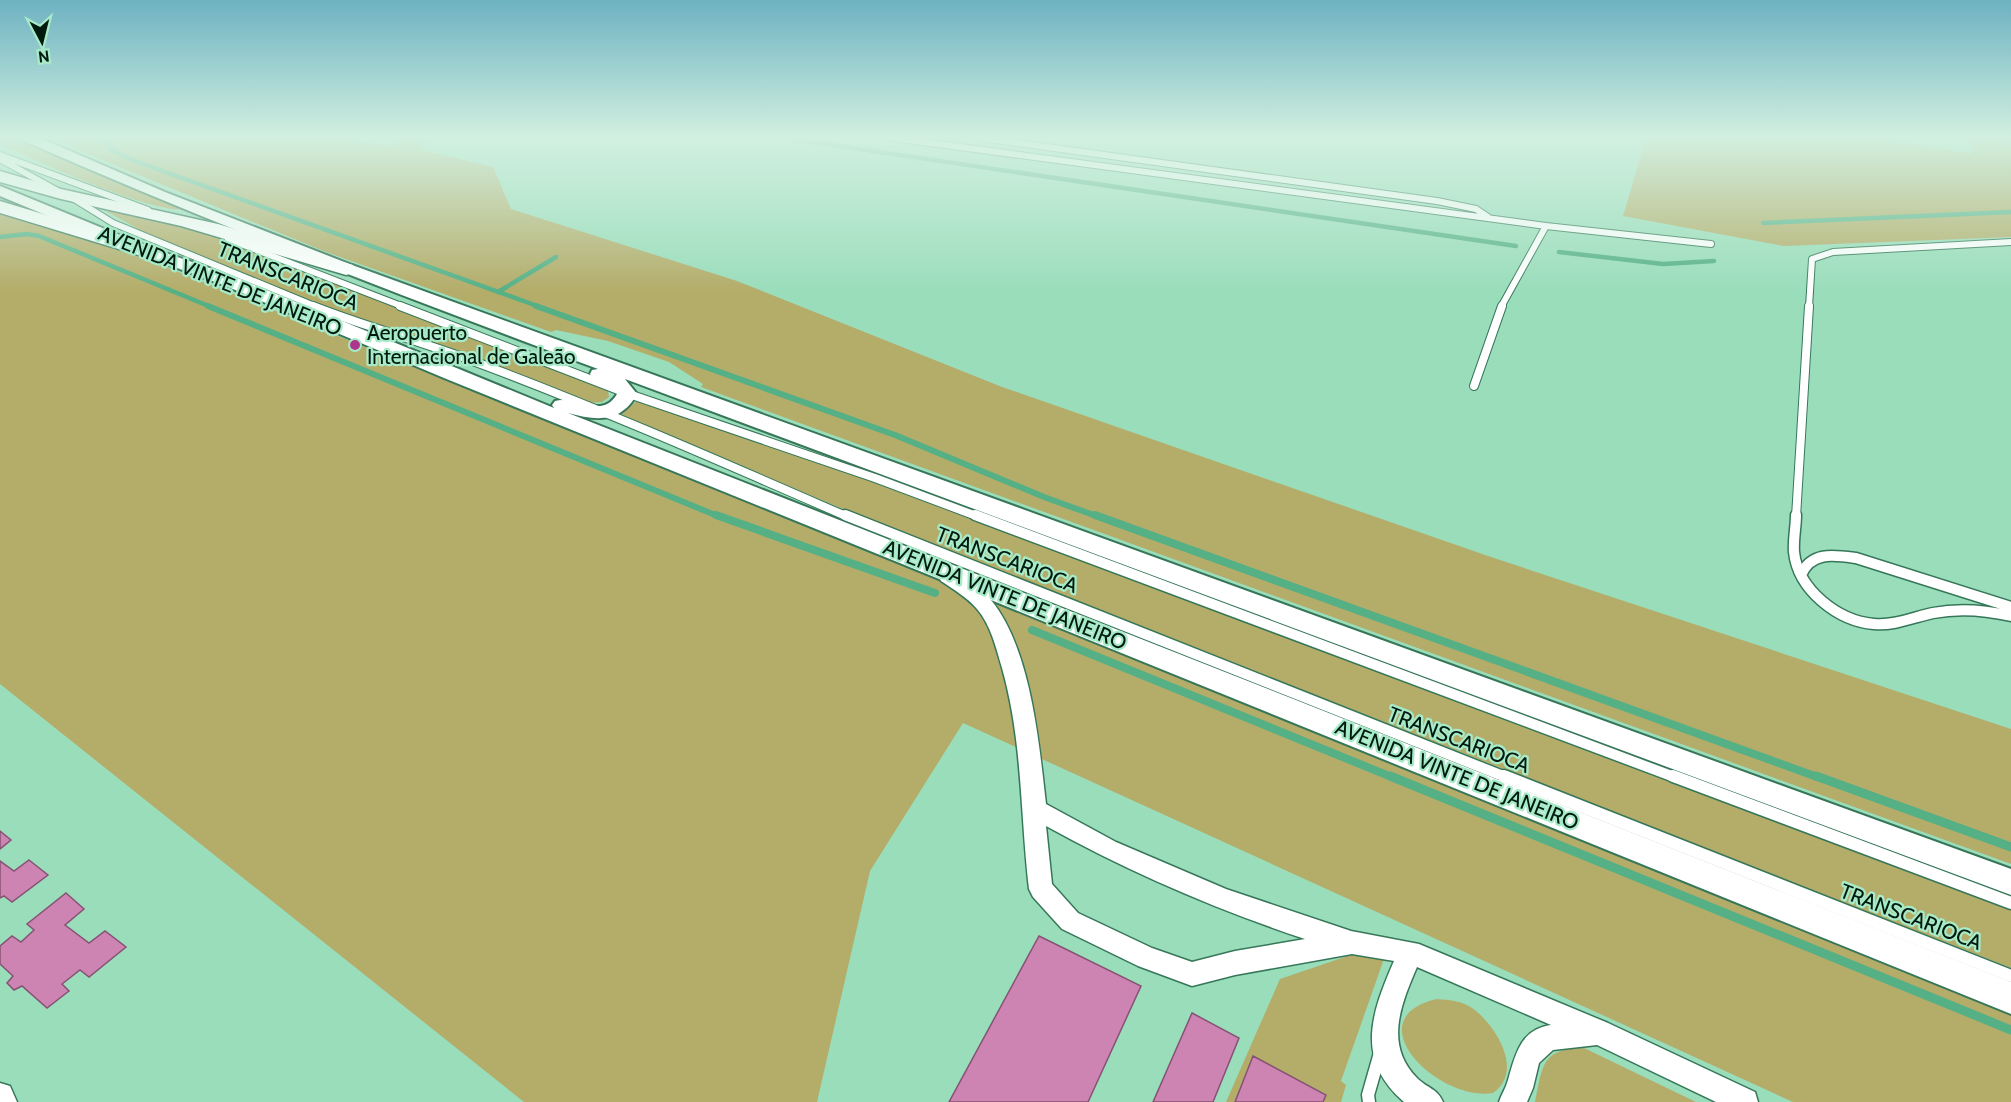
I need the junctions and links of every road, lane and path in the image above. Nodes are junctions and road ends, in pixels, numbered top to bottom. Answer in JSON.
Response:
{"nodes":[{"id":1,"x":39,"y":189,"type":"edge"},
{"id":2,"x":56,"y":189,"type":"edge"},
{"id":3,"x":93,"y":189,"type":"edge"},
{"id":4,"x":147,"y":189,"type":"edge"},
{"id":5,"x":1276,"y":189,"type":"edge"},
{"id":6,"x":1356,"y":189,"type":"edge"},
{"id":7,"x":0,"y":191,"type":"edge"},
{"id":8,"x":68,"y":196,"type":"junction"},
{"id":9,"x":0,"y":207,"type":"edge"},
{"id":10,"x":165,"y":216,"type":"junction"},
{"id":11,"x":1489,"y":218,"type":"junction"},
{"id":12,"x":1546,"y":226,"type":"junction"},
{"id":13,"x":1711,"y":244,"type":"dead end"},
{"id":14,"x":2011,"y":244,"type":"edge"},
{"id":15,"x":145,"y":252,"type":"junction"},
{"id":16,"x":346,"y":269,"type":"junction"},
{"id":17,"x":517,"y":331,"type":"junction"},
{"id":18,"x":451,"y":374,"type":"junction"},
{"id":19,"x":1474,"y":386,"type":"dead end"},
{"id":20,"x":627,"y":394,"type":"junction"},
{"id":21,"x":603,"y":412,"type":"junction"},
{"id":22,"x":939,"y":569,"type":"junction"},
{"id":23,"x":1801,"y":575,"type":"junction"},
{"id":24,"x":2011,"y":607,"type":"edge"},
{"id":25,"x":2011,"y":616,"type":"edge"},
{"id":26,"x":1035,"y":810,"type":"junction"},
{"id":27,"x":2011,"y":882,"type":"edge"},
{"id":28,"x":2011,"y":903,"type":"edge"},
{"id":29,"x":1352,"y":942,"type":"junction"},
{"id":30,"x":1410,"y":952,"type":"junction"},
{"id":31,"x":2011,"y":976,"type":"edge"},
{"id":32,"x":2011,"y":998,"type":"edge"},
{"id":33,"x":1599,"y":1032,"type":"junction"},
{"id":34,"x":1384,"y":1039,"type":"junction"},
{"id":35,"x":0,"y":1096,"type":"edge"},
{"id":36,"x":1517,"y":1098,"type":"edge"},
{"id":37,"x":4,"y":1102,"type":"edge"},
{"id":38,"x":1369,"y":1102,"type":"edge"},
{"id":39,"x":1430,"y":1102,"type":"edge"},
{"id":40,"x":1745,"y":1102,"type":"edge"}],
"edges":[{"from":1,"to":8,"type":"main road"},
{"from":2,"to":8,"type":"lane","name":"TRANSCARIOCA"},
{"from":3,"to":10,"type":"lane","name":"TRANSCARIOCA"},
{"from":4,"to":16,"type":"street"},
{"from":5,"to":11,"type":"lane"},
{"from":6,"to":11,"type":"lane"},
{"from":7,"to":15,"type":"street","name":"AVENIDA VINTE DE JANEIRO"},
{"from":8,"to":10,"type":"main road"},
{"from":8,"to":21,"type":"lane","name":"TRANSCARIOCA"},
{"from":9,"to":15,"type":"main road"},
{"from":10,"to":16,"type":"main road"},
{"from":10,"to":20,"type":"lane","name":"TRANSCARIOCA"},
{"from":11,"to":12,"type":"lane"},
{"from":12,"to":13,"type":"lane"},
{"from":12,"to":19,"type":"lane"},
{"from":14,"to":23,"type":"lane"},
{"from":15,"to":18,"type":"street","name":"AVENIDA VINTE DE JANEIRO"},
{"from":16,"to":17,"type":"street"},
{"from":17,"to":20,"type":"street"},
{"from":17,"to":27,"type":"street"},
{"from":18,"to":21,"type":"street"},
{"from":18,"to":22,"type":"street","name":"AVENIDA VINTE DE JANEIRO"},
{"from":20,"to":21,"type":"street"},
{"from":20,"to":28,"type":"lane","name":"TRANSCARIOCA"},
{"from":21,"to":31,"type":"lane","name":"TRANSCARIOCA"},
{"from":22,"to":26,"type":"street"},
{"from":22,"to":32,"type":"street","name":"AVENIDA VINTE DE JANEIRO"},
{"from":23,"to":24,"type":"lane"},
{"from":23,"to":25,"type":"lane"},
{"from":26,"to":29,"type":"street"},
{"from":26,"to":29,"type":"street"},
{"from":29,"to":30,"type":"street"},
{"from":30,"to":33,"type":"street"},
{"from":30,"to":34,"type":"street"},
{"from":33,"to":36,"type":"street"},
{"from":33,"to":40,"type":"street"},
{"from":34,"to":38,"type":"lane"},
{"from":34,"to":39,"type":"street"},
{"from":35,"to":37,"type":"street"}]}
